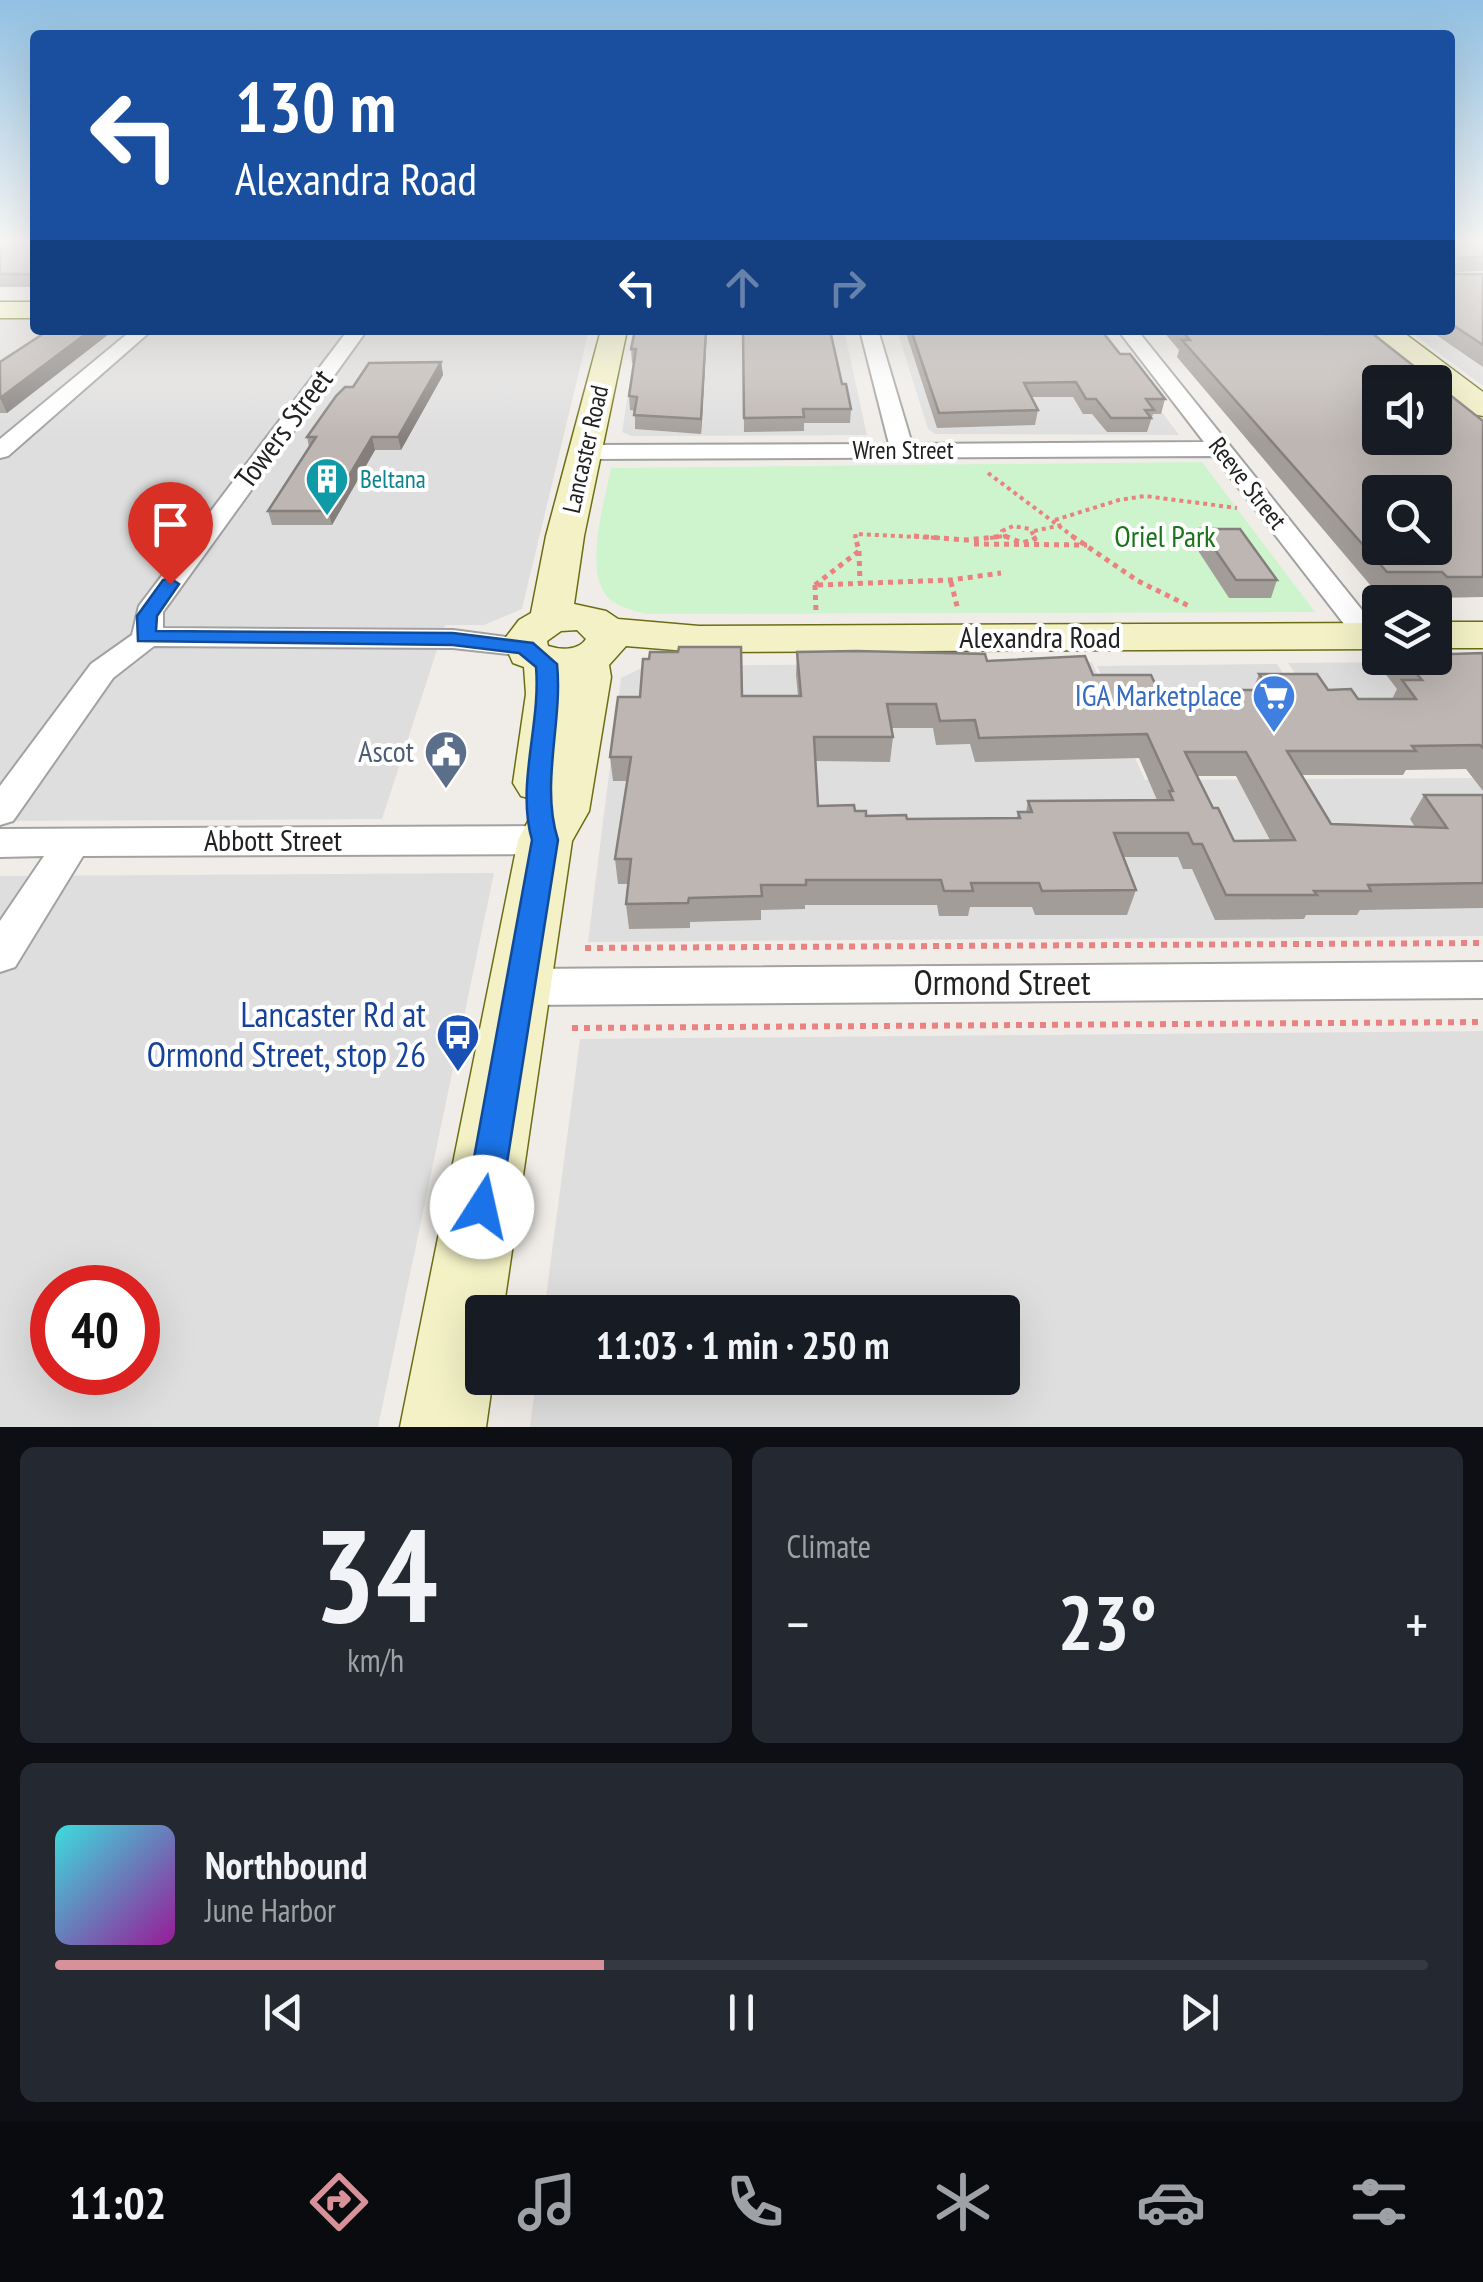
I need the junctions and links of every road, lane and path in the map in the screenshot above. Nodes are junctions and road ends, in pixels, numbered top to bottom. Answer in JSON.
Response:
{"nodes":[{"id":1,"x":0,"y":310,"type":"edge"},
{"id":2,"x":30,"y":310,"type":"edge"},
{"id":3,"x":137,"y":335,"type":"edge"},
{"id":4,"x":354,"y":335,"type":"edge"},
{"id":5,"x":613,"y":335,"type":"edge"},
{"id":6,"x":870,"y":335,"type":"edge"},
{"id":7,"x":1131,"y":335,"type":"edge"},
{"id":8,"x":1389,"y":335,"type":"edge"},
{"id":9,"x":1483,"y":408,"type":"edge"},
{"id":10,"x":1221,"y":449,"type":"junction"},
{"id":11,"x":902,"y":450,"type":"junction"},
{"id":12,"x":0,"y":452,"type":"edge"},
{"id":13,"x":585,"y":452,"type":"junction"},
{"id":14,"x":986,"y":472,"type":"dead end"},
{"id":15,"x":1240,"y":508,"type":"dead end"},
{"id":16,"x":1055,"y":520,"type":"junction"},
{"id":17,"x":1062,"y":525,"type":"junction"},
{"id":18,"x":1034,"y":531,"type":"junction"},
{"id":19,"x":1004,"y":536,"type":"junction"},
{"id":20,"x":970,"y":544,"type":"dead end"},
{"id":21,"x":1088,"y":546,"type":"junction"},
{"id":22,"x":859,"y":551,"type":"junction"},
{"id":23,"x":1001,"y":573,"type":"dead end"},
{"id":24,"x":950,"y":580,"type":"junction"},
{"id":25,"x":860,"y":584,"type":"junction"},
{"id":26,"x":814,"y":586,"type":"junction"},
{"id":27,"x":1192,"y":608,"type":"dead end"},
{"id":28,"x":960,"y":618,"type":"dead end"},
{"id":29,"x":817,"y":621,"type":"dead end"},
{"id":30,"x":1362,"y":621,"type":"edge"},
{"id":31,"x":1452,"y":635,"type":"edge"},
{"id":32,"x":1483,"y":635,"type":"edge"},
{"id":33,"x":1362,"y":636,"type":"edge"},
{"id":34,"x":146,"y":637,"type":"junction"},
{"id":35,"x":567,"y":641,"type":"junction"},
{"id":36,"x":0,"y":812,"type":"edge"},
{"id":37,"x":545,"y":840,"type":"junction"},
{"id":38,"x":73,"y":842,"type":"junction"},
{"id":39,"x":0,"y":843,"type":"edge"},
{"id":40,"x":1483,"y":943,"type":"edge"},
{"id":41,"x":585,"y":948,"type":"dead end"},
{"id":42,"x":0,"y":955,"type":"edge"},
{"id":43,"x":1483,"y":980,"type":"edge"},
{"id":44,"x":547,"y":1008,"type":"junction"},
{"id":45,"x":1483,"y":1022,"type":"edge"},
{"id":46,"x":443,"y":1427,"type":"edge"}],
"edges":[{"from":1,"to":2,"type":"street"},
{"from":3,"to":12,"type":"street"},
{"from":4,"to":34,"type":"street","name":"Towers Street"},
{"from":5,"to":13,"type":"street","name":"Lancaster Road"},
{"from":6,"to":11,"type":"street"},
{"from":7,"to":10,"type":"street","name":"Reeve Street"},
{"from":8,"to":9,"type":"street"},
{"from":10,"to":11,"type":"street","name":"Wren Street"},
{"from":10,"to":30,"type":"street","name":"Reeve Street"},
{"from":11,"to":13,"type":"street","name":"Wren Street"},
{"from":13,"to":35,"type":"street","name":"Lancaster Road"},
{"from":14,"to":16,"type":"path"},
{"from":15,"to":16,"type":"path"},
{"from":16,"to":17,"type":"path"},
{"from":17,"to":18,"type":"path"},
{"from":17,"to":21,"type":"path"},
{"from":18,"to":19,"type":"path"},
{"from":18,"to":19,"type":"path"},
{"from":19,"to":22,"type":"path"},
{"from":20,"to":21,"type":"path"},
{"from":21,"to":27,"type":"path"},
{"from":22,"to":25,"type":"path"},
{"from":22,"to":26,"type":"path"},
{"from":23,"to":24,"type":"path"},
{"from":24,"to":25,"type":"path"},
{"from":24,"to":28,"type":"path"},
{"from":25,"to":26,"type":"path"},
{"from":26,"to":29,"type":"path"},
{"from":31,"to":32,"type":"street"},
{"from":33,"to":35,"type":"street","name":"Alexandra Road"},
{"from":34,"to":35,"type":"street","name":"Alexandra Road"},
{"from":34,"to":36,"type":"street"},
{"from":35,"to":37,"type":"street","name":"Lancaster Road"},
{"from":37,"to":38,"type":"street","name":"Abbott Street"},
{"from":37,"to":44,"type":"street","name":"Lancaster Road"},
{"from":38,"to":39,"type":"street","name":"Abbott Street"},
{"from":38,"to":42,"type":"street"},
{"from":40,"to":41,"type":"path"},
{"from":43,"to":44,"type":"street","name":"Ormond Street"},
{"from":44,"to":45,"type":"path"},
{"from":44,"to":46,"type":"street","name":"Lancaster Road"}]}
